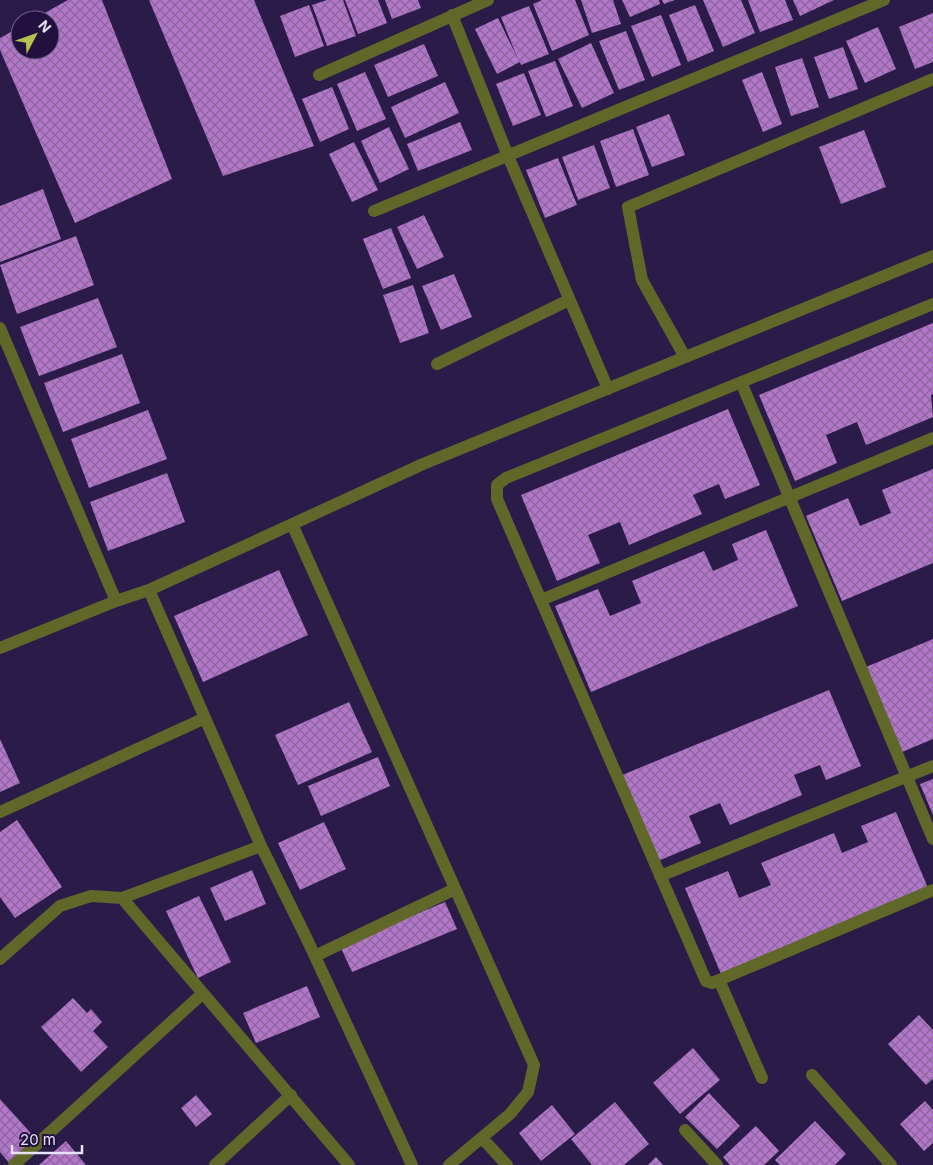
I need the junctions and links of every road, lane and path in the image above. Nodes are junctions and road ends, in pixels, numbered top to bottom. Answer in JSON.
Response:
{"nodes":[{"id":1,"x":488,"y":0,"type":"edge"},
{"id":2,"x":884,"y":0,"type":"edge"},
{"id":3,"x":452,"y":15,"type":"junction"},
{"id":4,"x":319,"y":75,"type":"dead end"},
{"id":5,"x":933,"y":79,"type":"edge"},
{"id":6,"x":508,"y":156,"type":"junction"},
{"id":7,"x":374,"y":211,"type":"dead end"},
{"id":8,"x":933,"y":256,"type":"edge"},
{"id":9,"x":570,"y":300,"type":"junction"},
{"id":10,"x":933,"y":304,"type":"edge"},
{"id":11,"x":0,"y":328,"type":"edge"},
{"id":12,"x":685,"y":357,"type":"junction"},
{"id":13,"x":437,"y":364,"type":"dead end"},
{"id":14,"x":741,"y":382,"type":"junction"},
{"id":15,"x":608,"y":389,"type":"junction"},
{"id":16,"x":933,"y":438,"type":"edge"},
{"id":17,"x":789,"y":498,"type":"junction"},
{"id":18,"x":292,"y":524,"type":"junction"},
{"id":19,"x":149,"y":590,"type":"junction"},
{"id":20,"x":541,"y":600,"type":"junction"},
{"id":21,"x":116,"y":601,"type":"junction"},
{"id":22,"x":0,"y":648,"type":"edge"},
{"id":23,"x":205,"y":718,"type":"junction"},
{"id":24,"x":933,"y":766,"type":"edge"},
{"id":25,"x":907,"y":777,"type":"junction"},
{"id":26,"x":0,"y":812,"type":"edge"},
{"id":27,"x":933,"y":839,"type":"edge"},
{"id":28,"x":261,"y":846,"type":"junction"},
{"id":29,"x":660,"y":876,"type":"junction"},
{"id":30,"x":455,"y":889,"type":"junction"},
{"id":31,"x":933,"y":890,"type":"edge"},
{"id":32,"x":122,"y":898,"type":"junction"},
{"id":33,"x":315,"y":956,"type":"junction"},
{"id":34,"x":0,"y":958,"type":"edge"},
{"id":35,"x":719,"y":980,"type":"junction"},
{"id":36,"x":202,"y":994,"type":"junction"},
{"id":37,"x":812,"y":1074,"type":"dead end"},
{"id":38,"x":762,"y":1078,"type":"dead end"},
{"id":39,"x":291,"y":1094,"type":"junction"},
{"id":40,"x":685,"y":1130,"type":"dead end"},
{"id":41,"x":482,"y":1138,"type":"junction"},
{"id":42,"x":14,"y":1165,"type":"edge"},
{"id":43,"x":215,"y":1165,"type":"edge"},
{"id":44,"x":349,"y":1165,"type":"edge"},
{"id":45,"x":412,"y":1165,"type":"edge"},
{"id":46,"x":450,"y":1165,"type":"edge"},
{"id":47,"x":507,"y":1165,"type":"edge"},
{"id":48,"x":717,"y":1165,"type":"edge"},
{"id":49,"x":891,"y":1165,"type":"edge"}],
"edges":[{"from":1,"to":3,"type":"street"},
{"from":2,"to":6,"type":"street"},
{"from":3,"to":4,"type":"street"},
{"from":3,"to":6,"type":"street"},
{"from":5,"to":12,"type":"street"},
{"from":6,"to":7,"type":"street"},
{"from":6,"to":9,"type":"street"},
{"from":8,"to":12,"type":"street"},
{"from":9,"to":13,"type":"street"},
{"from":9,"to":15,"type":"street"},
{"from":10,"to":14,"type":"street"},
{"from":11,"to":21,"type":"street"},
{"from":12,"to":15,"type":"street"},
{"from":14,"to":17,"type":"street"},
{"from":14,"to":20,"type":"street"},
{"from":15,"to":18,"type":"street"},
{"from":16,"to":17,"type":"street"},
{"from":17,"to":20,"type":"street"},
{"from":17,"to":25,"type":"street"},
{"from":18,"to":19,"type":"street"},
{"from":18,"to":30,"type":"street"},
{"from":19,"to":21,"type":"street"},
{"from":19,"to":23,"type":"street"},
{"from":20,"to":29,"type":"street"},
{"from":21,"to":22,"type":"street"},
{"from":23,"to":26,"type":"street"},
{"from":23,"to":28,"type":"street"},
{"from":24,"to":25,"type":"street"},
{"from":25,"to":27,"type":"street"},
{"from":25,"to":29,"type":"street"},
{"from":28,"to":32,"type":"street"},
{"from":28,"to":33,"type":"street"},
{"from":29,"to":35,"type":"street"},
{"from":30,"to":33,"type":"street"},
{"from":30,"to":41,"type":"street"},
{"from":31,"to":35,"type":"street"},
{"from":32,"to":34,"type":"street"},
{"from":32,"to":36,"type":"street"},
{"from":33,"to":45,"type":"street"},
{"from":35,"to":38,"type":"street"},
{"from":36,"to":39,"type":"street"},
{"from":36,"to":42,"type":"street"},
{"from":37,"to":49,"type":"street"},
{"from":39,"to":43,"type":"street"},
{"from":39,"to":44,"type":"street"},
{"from":40,"to":48,"type":"street"},
{"from":41,"to":46,"type":"street"},
{"from":41,"to":47,"type":"street"}]}
